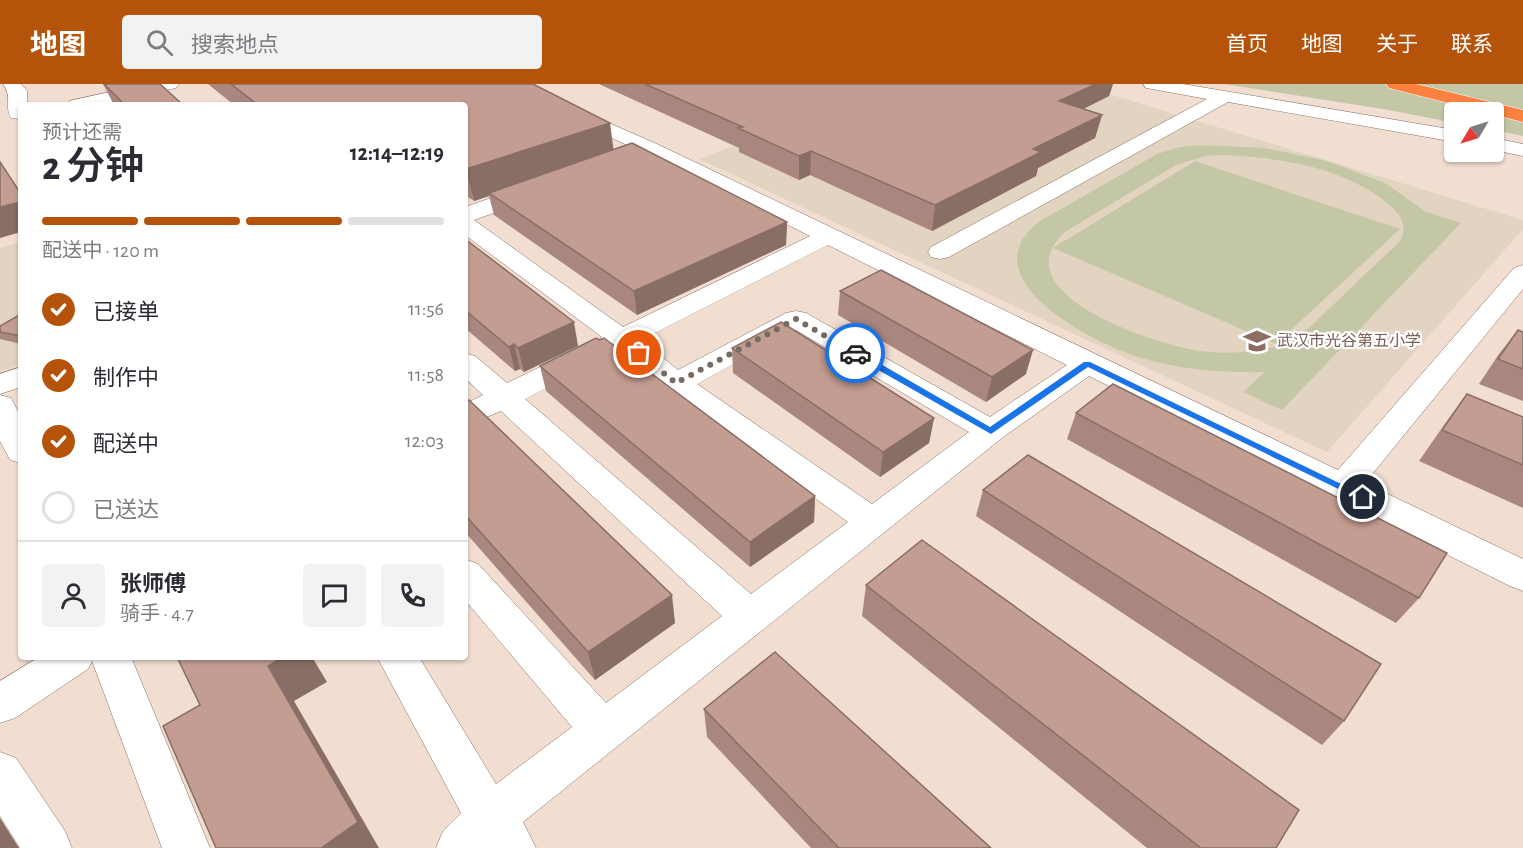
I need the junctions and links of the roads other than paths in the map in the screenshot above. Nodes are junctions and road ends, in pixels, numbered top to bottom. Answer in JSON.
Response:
{"nodes":[{"id":1,"x":12,"y":84,"type":"edge"},
{"id":2,"x":136,"y":84,"type":"edge"},
{"id":3,"x":170,"y":84,"type":"edge"},
{"id":4,"x":1152,"y":84,"type":"edge"},
{"id":5,"x":1395,"y":84,"type":"edge"},
{"id":6,"x":1452,"y":84,"type":"edge"},
{"id":7,"x":1226,"y":96,"type":"junction"},
{"id":8,"x":543,"y":99,"type":"edge"},
{"id":9,"x":78,"y":101,"type":"edge"},
{"id":10,"x":1523,"y":101,"type":"edge"},
{"id":11,"x":0,"y":103,"type":"edge"},
{"id":12,"x":16,"y":115,"type":"edge"},
{"id":13,"x":1523,"y":116,"type":"edge"},
{"id":14,"x":1444,"y":134,"type":"edge"},
{"id":15,"x":1504,"y":146,"type":"edge"},
{"id":16,"x":652,"y":149,"type":"junction"},
{"id":17,"x":1523,"y":150,"type":"edge"},
{"id":18,"x":619,"y":160,"type":"edge"},
{"id":19,"x":553,"y":184,"type":"edge"},
{"id":20,"x":468,"y":214,"type":"edge"},
{"id":21,"x":468,"y":226,"type":"edge"},
{"id":22,"x":828,"y":236,"type":"junction"},
{"id":23,"x":940,"y":252,"type":"dead end"},
{"id":24,"x":1523,"y":273,"type":"edge"},
{"id":25,"x":621,"y":338,"type":"junction"},
{"id":26,"x":1087,"y":364,"type":"junction"},
{"id":27,"x":468,"y":365,"type":"edge"},
{"id":28,"x":18,"y":377,"type":"edge"},
{"id":29,"x":676,"y":383,"type":"junction"},
{"id":30,"x":0,"y":385,"type":"edge"},
{"id":31,"x":504,"y":396,"type":"junction"},
{"id":32,"x":0,"y":405,"type":"edge"},
{"id":33,"x":468,"y":414,"type":"edge"},
{"id":34,"x":991,"y":431,"type":"junction"},
{"id":35,"x":18,"y":445,"type":"edge"},
{"id":36,"x":1343,"y":487,"type":"junction"},
{"id":37,"x":873,"y":522,"type":"junction"},
{"id":38,"x":1523,"y":576,"type":"edge"},
{"id":39,"x":468,"y":577,"type":"edge"},
{"id":40,"x":750,"y":617,"type":"junction"},
{"id":41,"x":68,"y":660,"type":"edge"},
{"id":42,"x":112,"y":660,"type":"edge"},
{"id":43,"x":399,"y":660,"type":"edge"},
{"id":44,"x":4,"y":693,"type":"edge"},
{"id":45,"x":603,"y":731,"type":"junction"},
{"id":46,"x":0,"y":774,"type":"edge"},
{"id":47,"x":488,"y":838,"type":"edge"},
{"id":48,"x":48,"y":848,"type":"edge"},
{"id":49,"x":186,"y":848,"type":"edge"}],
"edges":[{"from":1,"to":12,"type":"street"},
{"from":2,"to":9,"type":"street"},
{"from":3,"to":9,"type":"street"},
{"from":4,"to":7,"type":"street"},
{"from":5,"to":13,"type":"highway"},
{"from":6,"to":10,"type":"highway"},
{"from":7,"to":14,"type":"street"},
{"from":7,"to":23,"type":"street"},
{"from":8,"to":16,"type":"street"},
{"from":11,"to":12,"type":"street"},
{"from":15,"to":17,"type":"street"},
{"from":16,"to":18,"type":"street"},
{"from":16,"to":22,"type":"street"},
{"from":19,"to":20,"type":"street"},
{"from":21,"to":25,"type":"street"},
{"from":22,"to":25,"type":"street"},
{"from":22,"to":26,"type":"street"},
{"from":24,"to":36,"type":"street"},
{"from":25,"to":29,"type":"street"},
{"from":25,"to":31,"type":"street"},
{"from":26,"to":34,"type":"street"},
{"from":26,"to":36,"type":"street"},
{"from":27,"to":31,"type":"street"},
{"from":28,"to":30,"type":"street"},
{"from":29,"to":34,"type":"street"},
{"from":29,"to":37,"type":"street"},
{"from":31,"to":33,"type":"street"},
{"from":31,"to":40,"type":"street"},
{"from":32,"to":35,"type":"street"},
{"from":34,"to":37,"type":"street"},
{"from":36,"to":38,"type":"street"},
{"from":37,"to":40,"type":"street"},
{"from":39,"to":45,"type":"street"},
{"from":40,"to":45,"type":"street"},
{"from":41,"to":44,"type":"street"},
{"from":42,"to":49,"type":"street"},
{"from":43,"to":47,"type":"street"},
{"from":45,"to":47,"type":"street"},
{"from":46,"to":48,"type":"street"}]}
